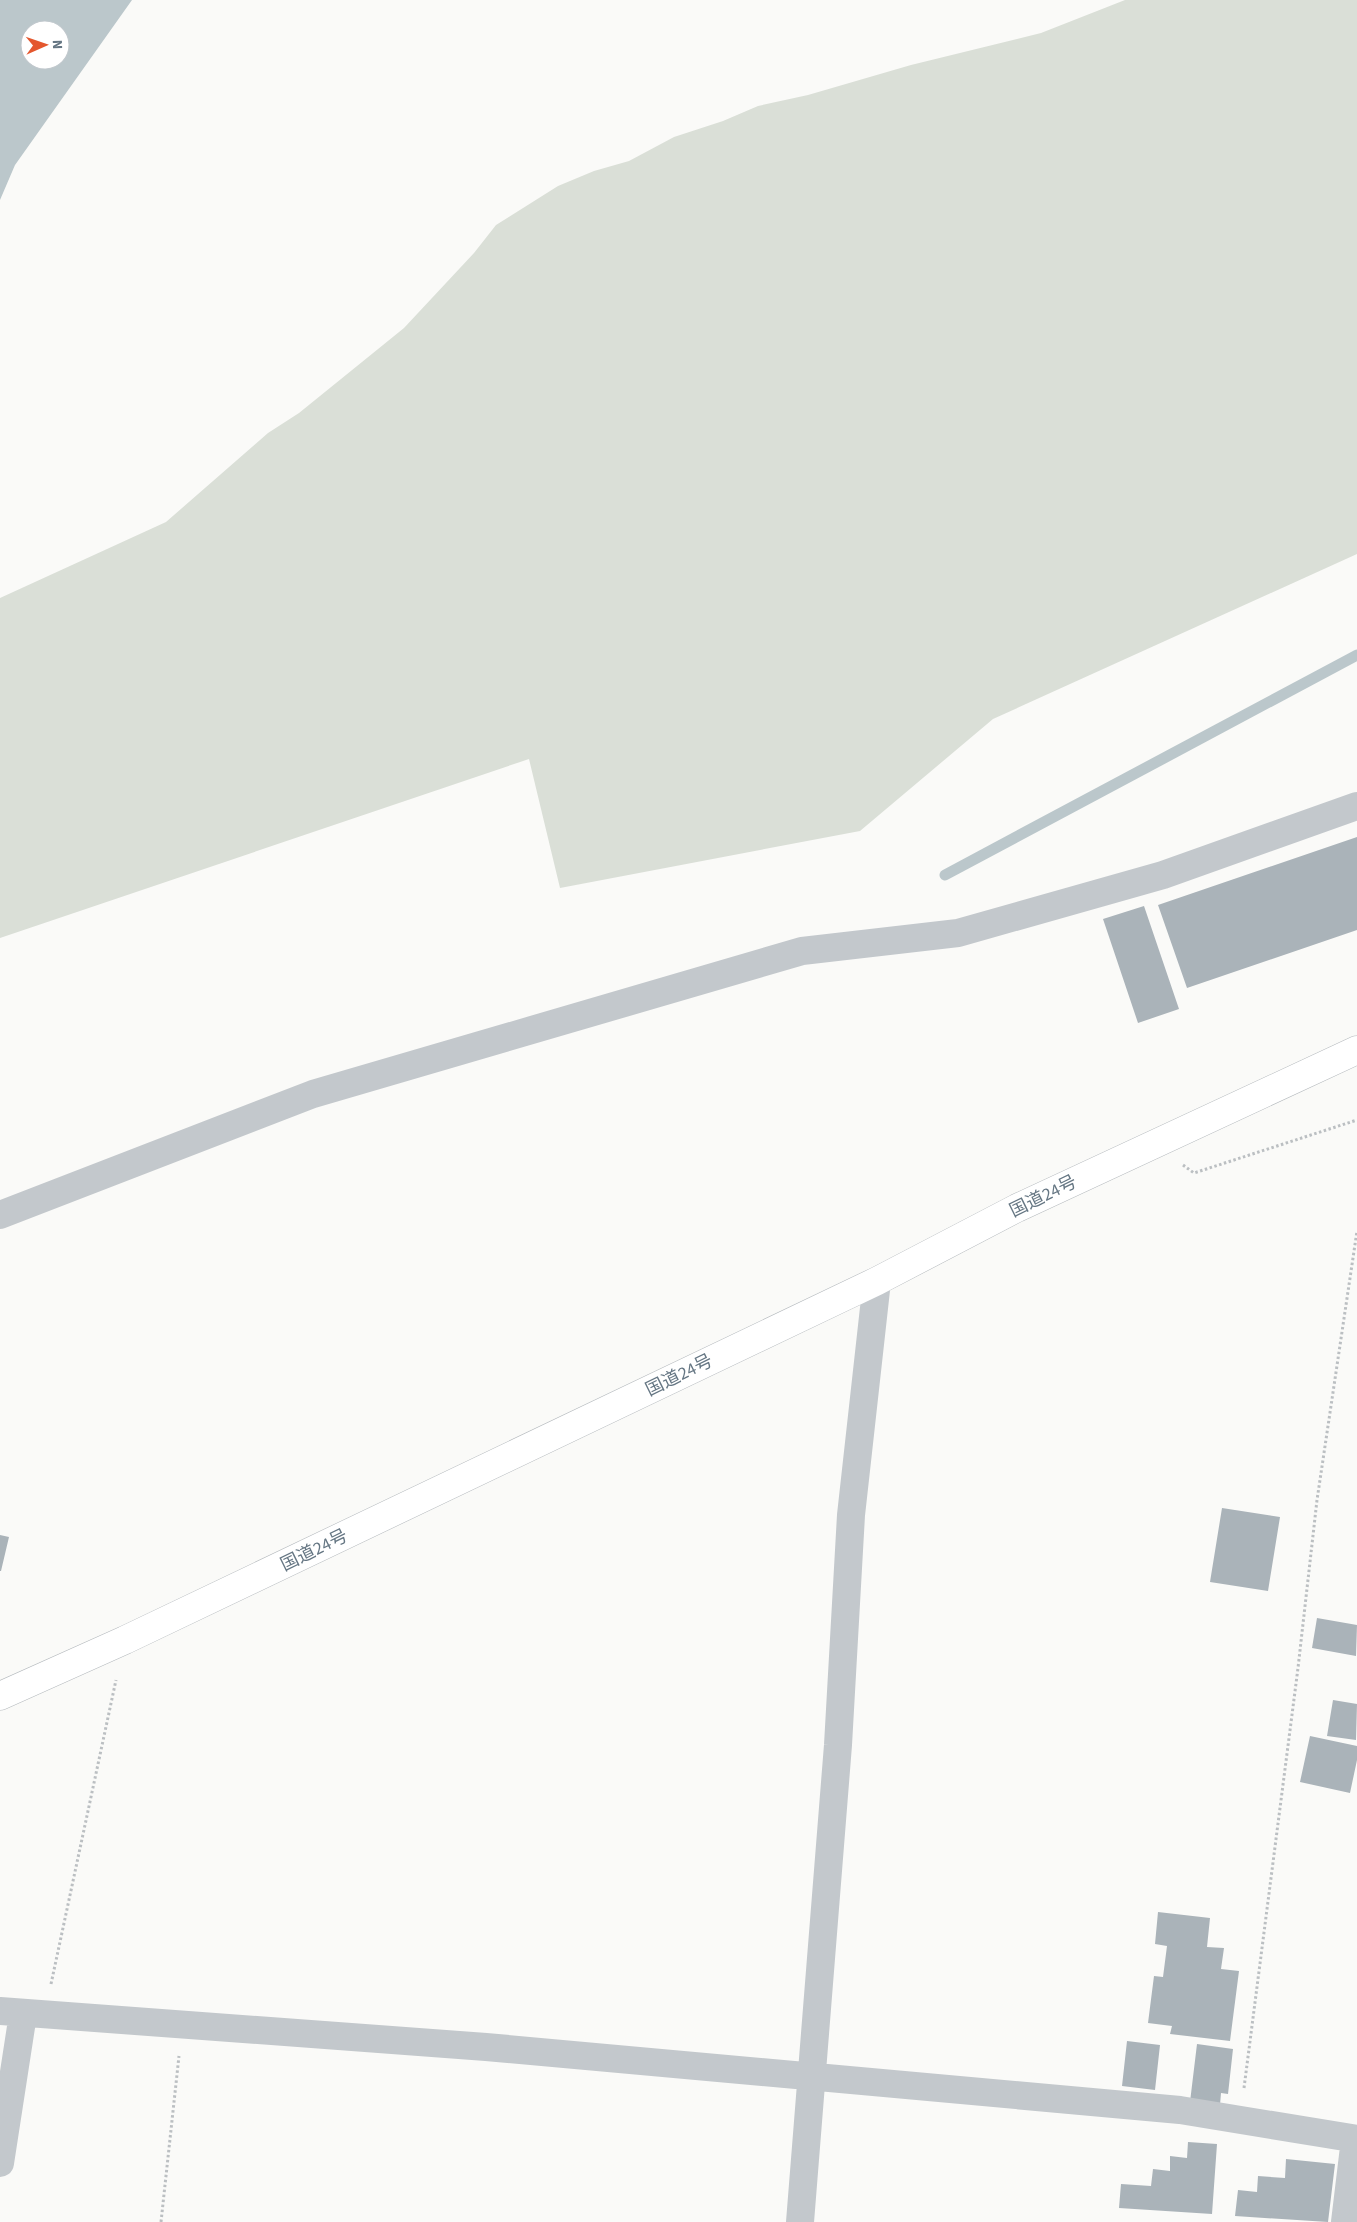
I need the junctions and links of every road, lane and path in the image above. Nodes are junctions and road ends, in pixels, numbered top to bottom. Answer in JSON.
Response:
{"nodes":[{"id":1,"x":1357,"y":806,"type":"edge"},
{"id":2,"x":1357,"y":1050,"type":"edge"},
{"id":3,"x":1357,"y":1120,"type":"edge"},
{"id":4,"x":1153,"y":1144,"type":"junction"},
{"id":5,"x":0,"y":1215,"type":"edge"},
{"id":6,"x":1357,"y":1231,"type":"edge"},
{"id":7,"x":876,"y":1281,"type":"junction"},
{"id":8,"x":125,"y":1640,"type":"junction"},
{"id":9,"x":0,"y":1696,"type":"edge"},
{"id":10,"x":22,"y":2013,"type":"edge"},
{"id":11,"x":182,"y":2025,"type":"junction"},
{"id":12,"x":813,"y":2076,"type":"junction"},
{"id":13,"x":1240,"y":2119,"type":"junction"},
{"id":14,"x":1356,"y":2139,"type":"edge"},
{"id":15,"x":0,"y":2163,"type":"edge"},
{"id":16,"x":161,"y":2222,"type":"edge"},
{"id":17,"x":800,"y":2222,"type":"edge"},
{"id":18,"x":1345,"y":2222,"type":"edge"}],
"edges":[{"from":1,"to":5,"type":"street"},
{"from":2,"to":4,"type":"highway","name":"国道24号"},
{"from":3,"to":4,"type":"path"},
{"from":4,"to":7,"type":"highway","name":"国道24号"},
{"from":6,"to":13,"type":"path"},
{"from":7,"to":8,"type":"highway","name":"国道24号"},
{"from":7,"to":12,"type":"street"},
{"from":8,"to":9,"type":"highway","name":"国道24号"},
{"from":8,"to":10,"type":"path"},
{"from":10,"to":11,"type":"street"},
{"from":10,"to":15,"type":"street"},
{"from":11,"to":12,"type":"street"},
{"from":11,"to":16,"type":"path"},
{"from":12,"to":13,"type":"street"},
{"from":12,"to":17,"type":"street"},
{"from":13,"to":14,"type":"street"},
{"from":14,"to":18,"type":"street"}]}
